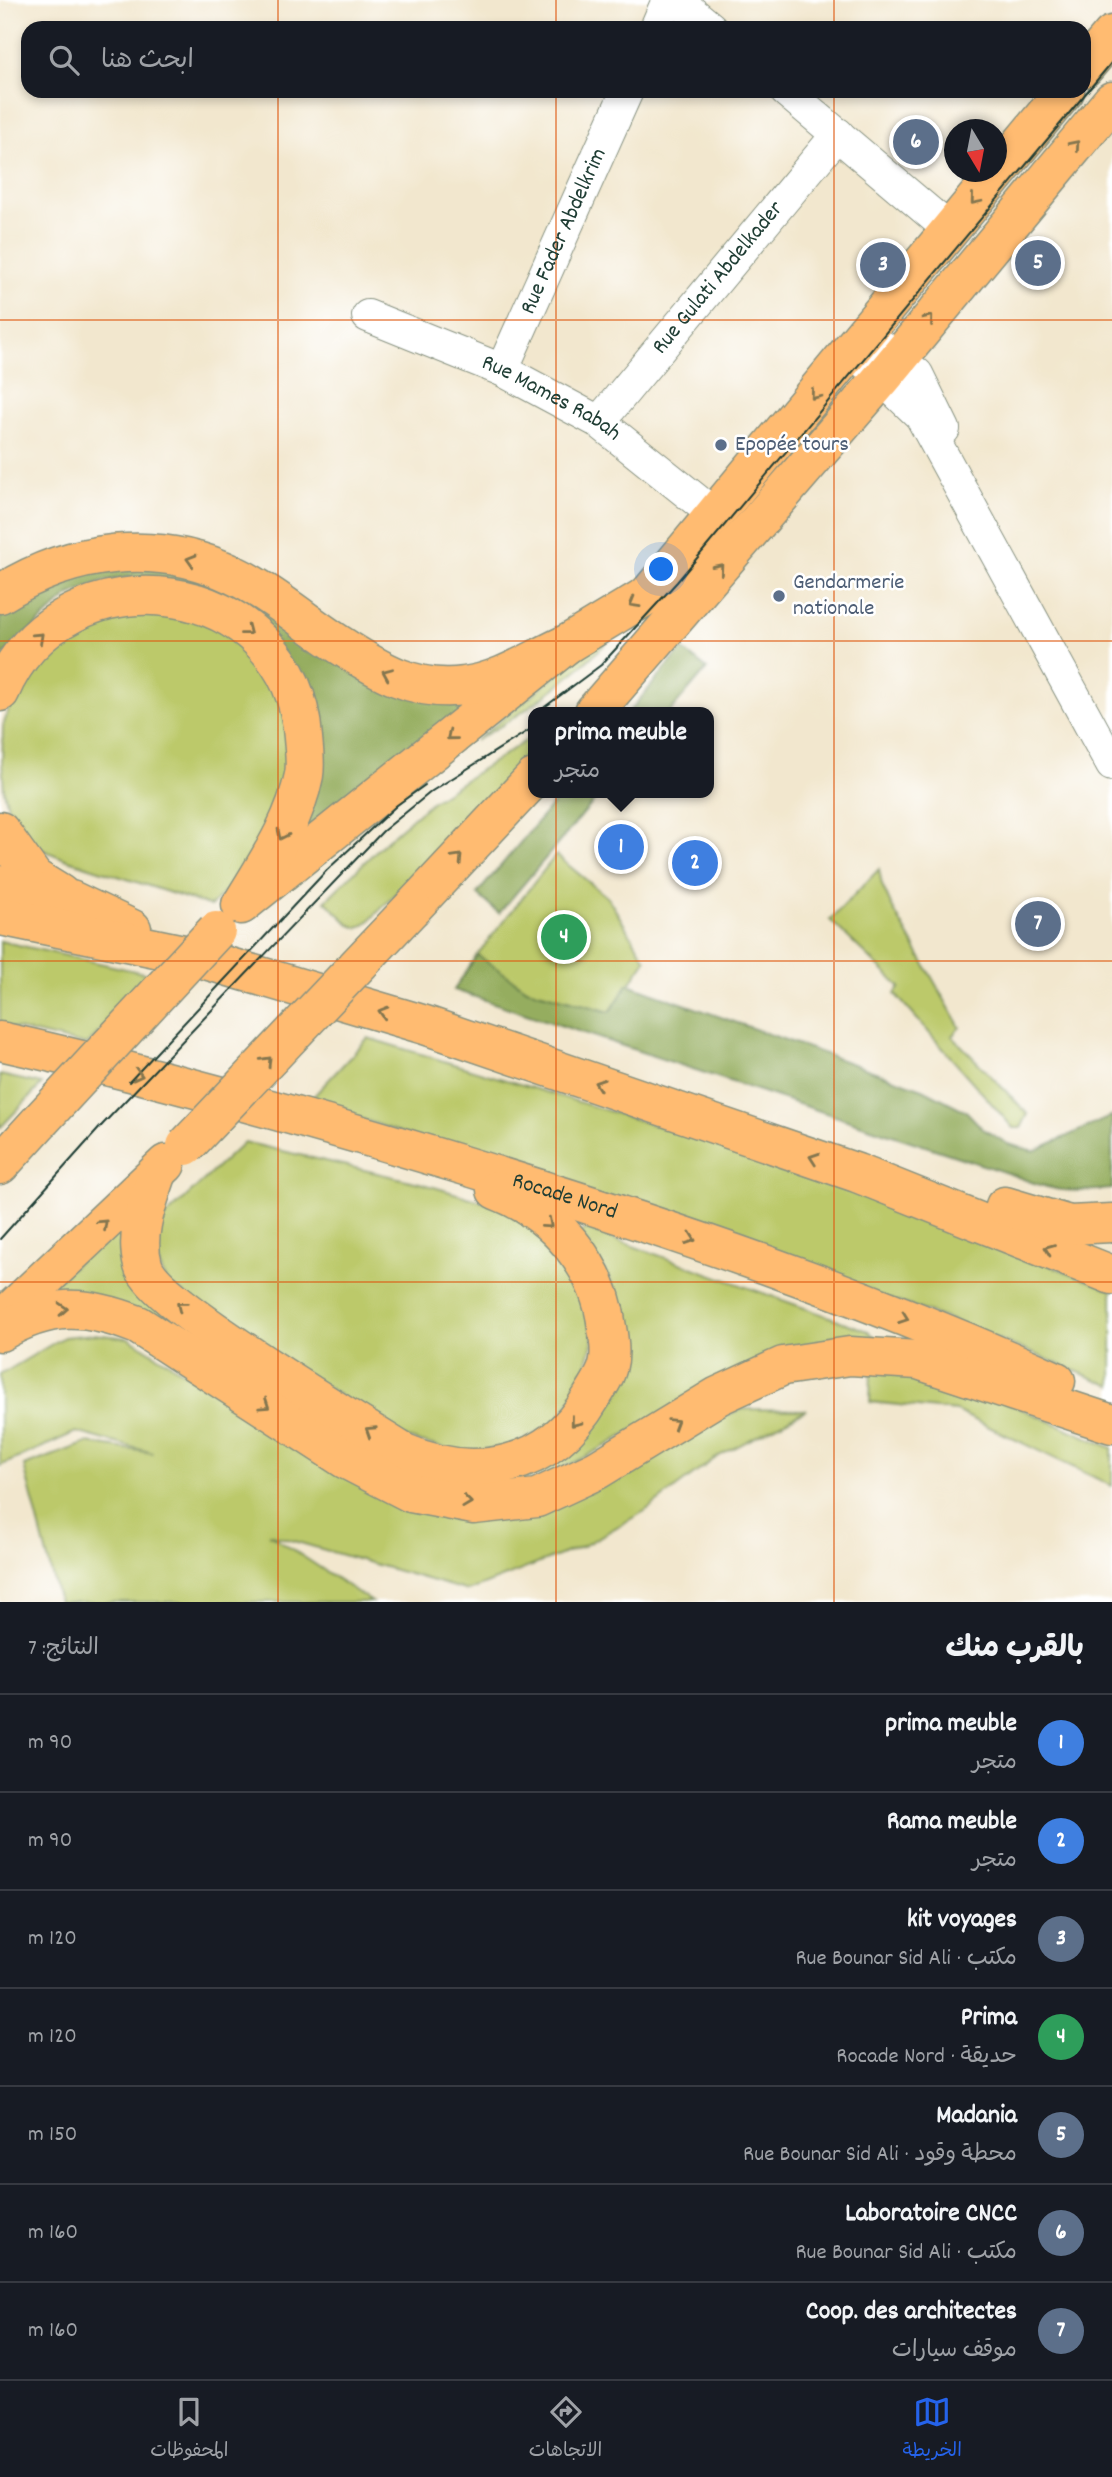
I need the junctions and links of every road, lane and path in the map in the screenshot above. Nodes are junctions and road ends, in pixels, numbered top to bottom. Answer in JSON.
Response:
{"nodes":[{"id":1,"x":668,"y":0,"type":"edge"},
{"id":2,"x":677,"y":0,"type":"edge"},
{"id":3,"x":659,"y":21,"type":"edge"},
{"id":4,"x":702,"y":21,"type":"edge"},
{"id":5,"x":1112,"y":35,"type":"edge"},
{"id":6,"x":1091,"y":60,"type":"edge"},
{"id":7,"x":624,"y":98,"type":"edge"},
{"id":8,"x":794,"y":98,"type":"edge"},
{"id":9,"x":1059,"y":98,"type":"edge"},
{"id":10,"x":1112,"y":102,"type":"edge"},
{"id":11,"x":838,"y":134,"type":"junction"},
{"id":12,"x":950,"y":230,"type":"junction"},
{"id":13,"x":368,"y":316,"type":"dead end"},
{"id":14,"x":859,"y":342,"type":"junction"},
{"id":15,"x":891,"y":368,"type":"junction"},
{"id":16,"x":502,"y":370,"type":"junction"},
{"id":17,"x":599,"y":422,"type":"junction"},
{"id":18,"x":715,"y":516,"type":"junction"},
{"id":19,"x":0,"y":594,"type":"edge"},
{"id":20,"x":566,"y":643,"type":"junction"},
{"id":21,"x":0,"y":692,"type":"edge"},
{"id":22,"x":598,"y":707,"type":"edge"},
{"id":23,"x":1110,"y":750,"type":"edge"},
{"id":24,"x":528,"y":784,"type":"edge"},
{"id":25,"x":0,"y":831,"type":"edge"},
{"id":26,"x":0,"y":885,"type":"edge"},
{"id":27,"x":71,"y":900,"type":"junction"},
{"id":28,"x":242,"y":904,"type":"junction"},
{"id":29,"x":0,"y":916,"type":"edge"},
{"id":30,"x":181,"y":953,"type":"junction"},
{"id":31,"x":0,"y":1041,"type":"edge"},
{"id":32,"x":0,"y":1048,"type":"edge"},
{"id":33,"x":51,"y":1052,"type":"junction"},
{"id":34,"x":308,"y":1118,"type":"junction"},
{"id":35,"x":0,"y":1165,"type":"edge"},
{"id":36,"x":159,"y":1172,"type":"junction"},
{"id":37,"x":857,"y":1173,"type":"junction"},
{"id":38,"x":1112,"y":1223,"type":"edge"},
{"id":39,"x":1112,"y":1275,"type":"edge"},
{"id":40,"x":0,"y":1321,"type":"edge"},
{"id":41,"x":0,"y":1332,"type":"edge"},
{"id":42,"x":1112,"y":1406,"type":"edge"},
{"id":43,"x":1112,"y":1424,"type":"edge"}],
"edges":[{"from":1,"to":3,"type":"street"},
{"from":2,"to":4,"type":"street"},
{"from":5,"to":6,"type":"main road"},
{"from":7,"to":16,"type":"street","name":"Rue Fader Abdelkrim"},
{"from":8,"to":11,"type":"street"},
{"from":9,"to":12,"type":"main road","one_way":true},
{"from":15,"to":10,"type":"main road","one_way":true},
{"from":11,"to":12,"type":"street"},
{"from":11,"to":17,"type":"street","name":"Rue Gulati Abdelkader"},
{"from":12,"to":14,"type":"main road"},
{"from":13,"to":16,"type":"street","name":"Rue Mames Rabah"},
{"from":14,"to":15,"type":"street"},
{"from":14,"to":18,"type":"main road","one_way":true},
{"from":22,"to":15,"type":"main road","one_way":true},
{"from":15,"to":23,"type":"street"},
{"from":16,"to":17,"type":"street","name":"Rue Mames Rabah"},
{"from":17,"to":18,"type":"street","name":"Rue Mames Rabah"},
{"from":18,"to":20,"type":"main road","one_way":true},
{"from":20,"to":19,"type":"main road","one_way":true},
{"from":20,"to":28,"type":"main road","one_way":true},
{"from":21,"to":28,"type":"main road","one_way":true},
{"from":36,"to":24,"type":"main road","one_way":true,"bridge":true},
{"from":25,"to":27,"type":"main road"},
{"from":26,"to":27,"type":"main road"},
{"from":27,"to":30,"type":"main road"},
{"from":28,"to":35,"type":"main road","bridge":true},
{"from":29,"to":30,"type":"main road"},
{"from":37,"to":30,"type":"main road","one_way":true},
{"from":31,"to":33,"type":"main road","name":"Rocade Nord"},
{"from":32,"to":33,"type":"main road"},
{"from":33,"to":34,"type":"main road","name":"Rocade Nord","one_way":true},
{"from":34,"to":36,"type":"main road","one_way":true},
{"from":34,"to":42,"type":"main road","name":"Rocade Nord","one_way":true},
{"from":40,"to":36,"type":"main road","one_way":true},
{"from":37,"to":38,"type":"main road"},
{"from":39,"to":37,"type":"main road","one_way":true},
{"from":41,"to":43,"type":"main road","one_way":true}]}
